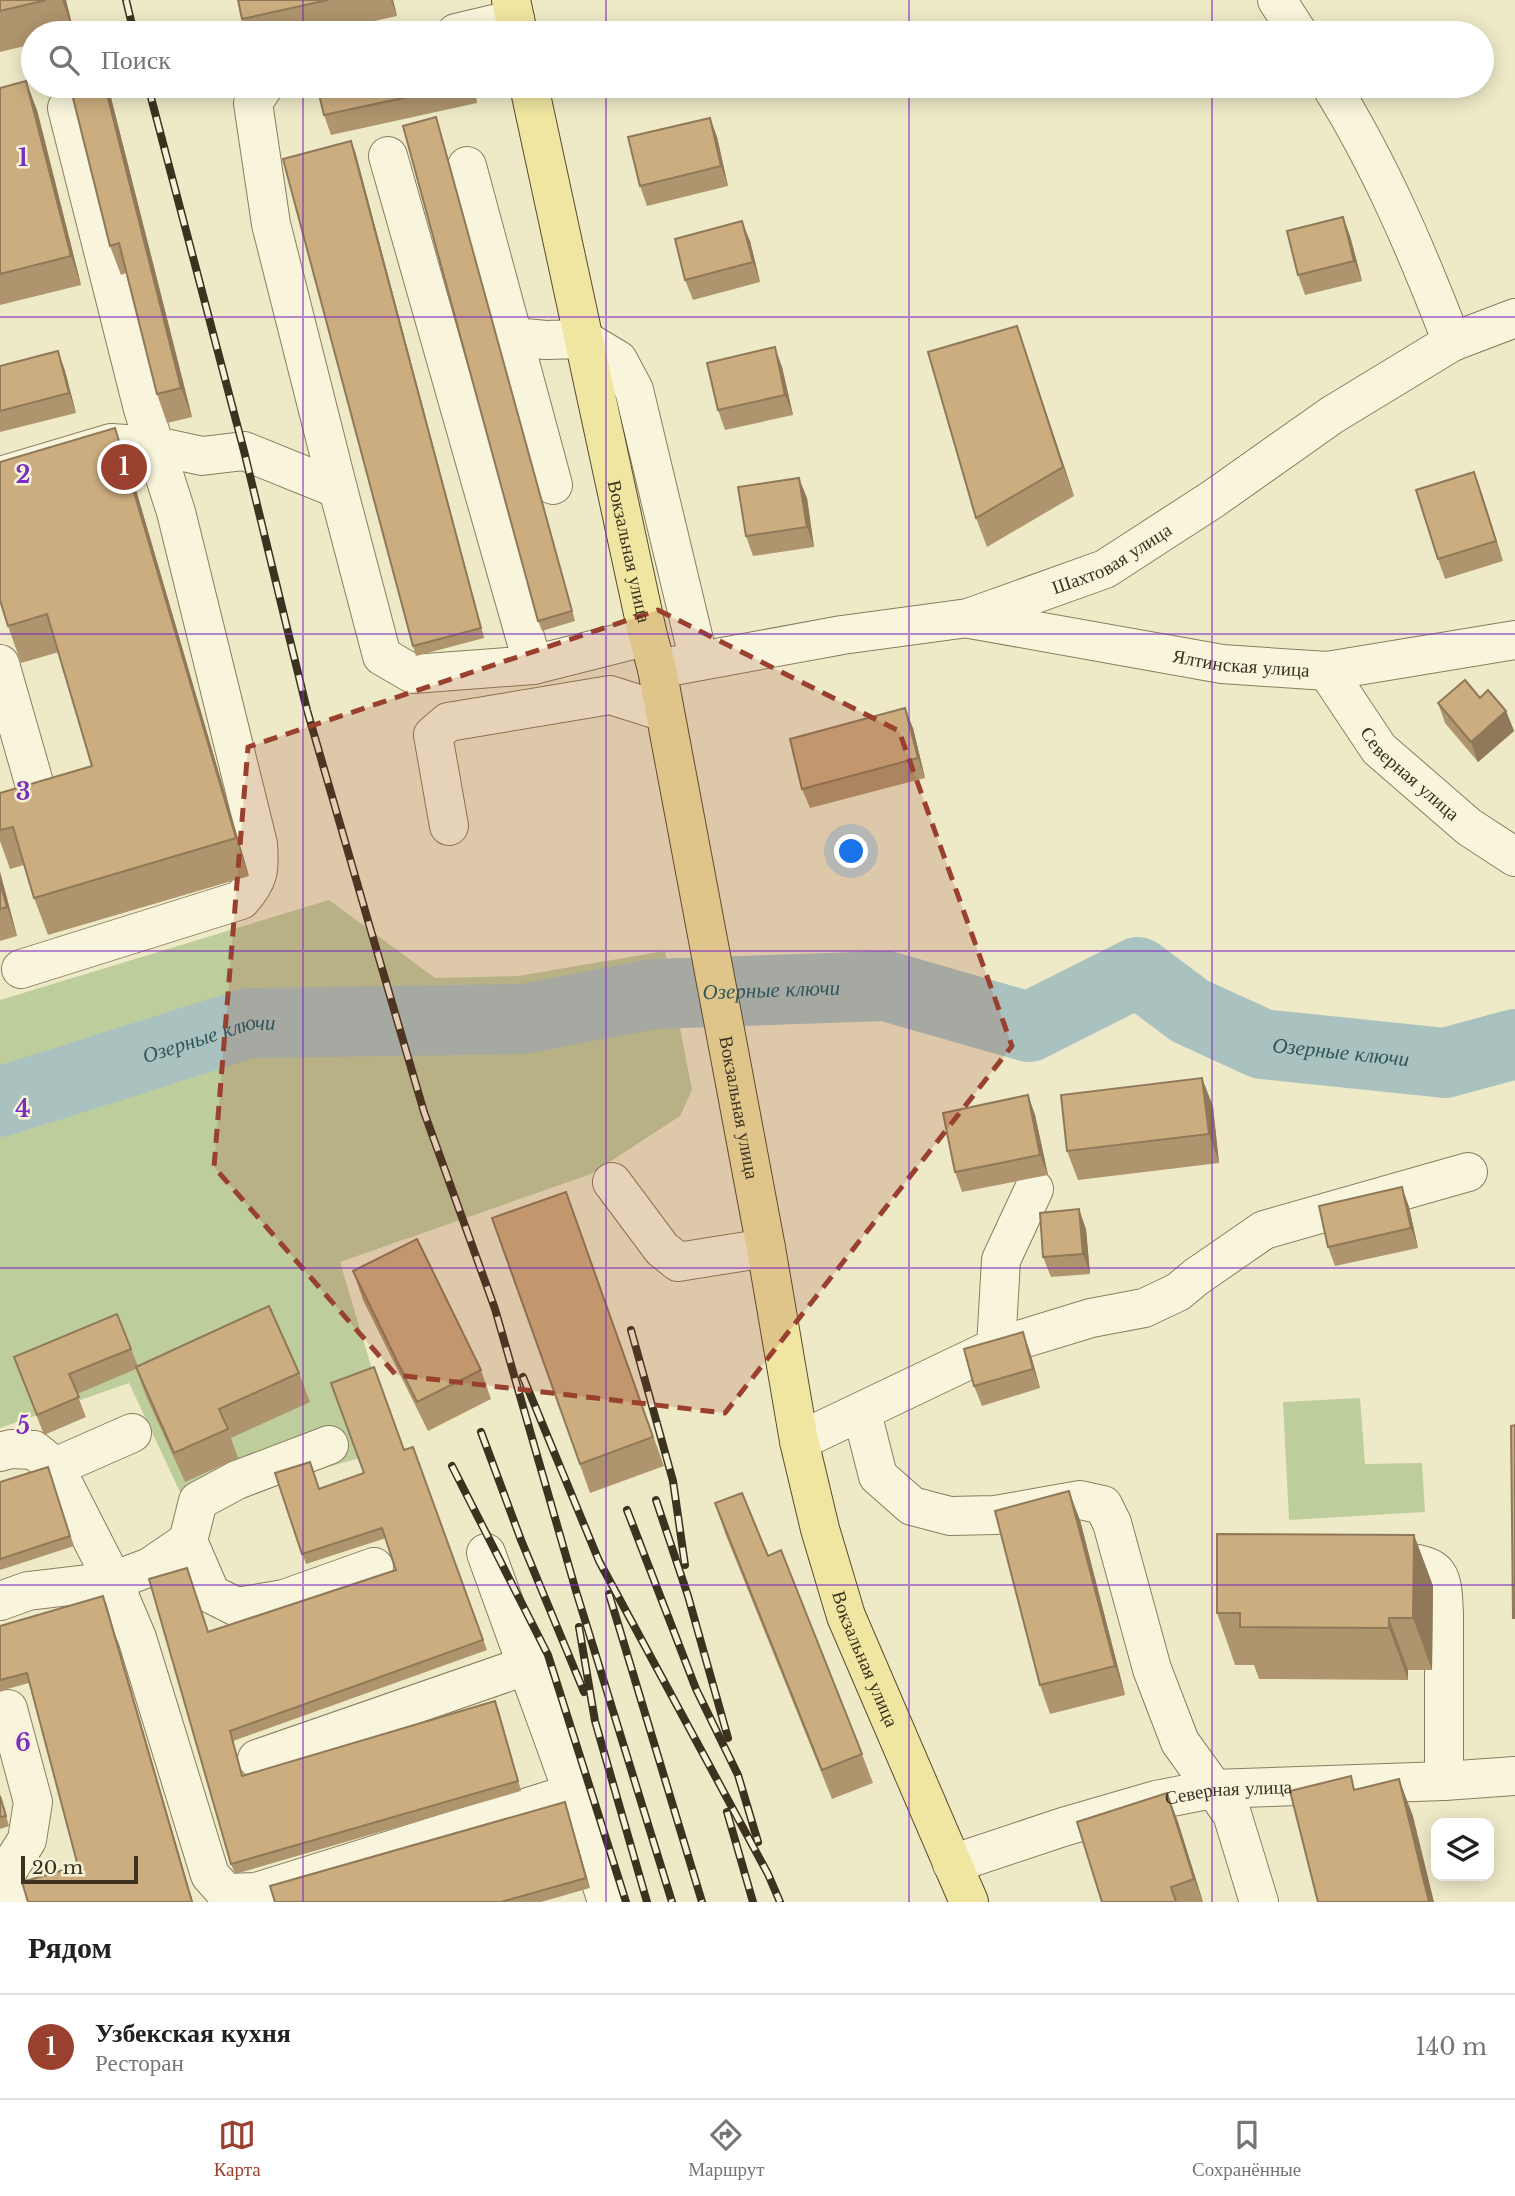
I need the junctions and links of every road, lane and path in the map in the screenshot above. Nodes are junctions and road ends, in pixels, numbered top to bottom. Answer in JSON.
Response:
{"nodes":[{"id":1,"x":1277,"y":0,"type":"edge"},
{"id":2,"x":1290,"y":21,"type":"edge"},
{"id":3,"x":256,"y":98,"type":"edge"},
{"id":4,"x":532,"y":98,"type":"edge"},
{"id":5,"x":1339,"y":98,"type":"edge"},
{"id":6,"x":67,"y":108,"type":"dead end"},
{"id":7,"x":388,"y":156,"type":"dead end"},
{"id":8,"x":467,"y":166,"type":"dead end"},
{"id":9,"x":1515,"y":318,"type":"edge"},
{"id":10,"x":513,"y":337,"type":"junction"},
{"id":11,"x":583,"y":339,"type":"junction"},
{"id":12,"x":1452,"y":342,"type":"junction"},
{"id":13,"x":156,"y":446,"type":"junction"},
{"id":14,"x":0,"y":475,"type":"edge"},
{"id":15,"x":553,"y":485,"type":"dead end"},
{"id":16,"x":338,"y":489,"type":"junction"},
{"id":17,"x":968,"y":618,"type":"junction"},
{"id":18,"x":1515,"y":640,"type":"edge"},
{"id":19,"x":653,"y":653,"type":"junction"},
{"id":20,"x":699,"y":661,"type":"junction"},
{"id":21,"x":0,"y":664,"type":"edge"},
{"id":22,"x":533,"y":665,"type":"junction"},
{"id":23,"x":1327,"y":671,"type":"junction"},
{"id":24,"x":664,"y":712,"type":"junction"},
{"id":25,"x":40,"y":807,"type":"edge"},
{"id":26,"x":449,"y":826,"type":"dead end"},
{"id":27,"x":1515,"y":857,"type":"edge"},
{"id":28,"x":21,"y":969,"type":"dead end"},
{"id":29,"x":1468,"y":1172,"type":"dead end"},
{"id":30,"x":612,"y":1182,"type":"dead end"},
{"id":31,"x":1034,"y":1189,"type":"dead end"},
{"id":32,"x":766,"y":1248,"type":"junction"},
{"id":33,"x":996,"y":1347,"type":"junction"},
{"id":34,"x":862,"y":1413,"type":"junction"},
{"id":35,"x":132,"y":1433,"type":"dead end"},
{"id":36,"x":799,"y":1441,"type":"junction"},
{"id":37,"x":329,"y":1445,"type":"dead end"},
{"id":38,"x":0,"y":1452,"type":"edge"},
{"id":39,"x":55,"y":1467,"type":"junction"},
{"id":40,"x":187,"y":1541,"type":"junction"},
{"id":41,"x":486,"y":1553,"type":"dead end"},
{"id":42,"x":1342,"y":1563,"type":"edge"},
{"id":43,"x":374,"y":1567,"type":"dead end"},
{"id":44,"x":113,"y":1581,"type":"junction"},
{"id":45,"x":0,"y":1601,"type":"edge"},
{"id":46,"x":528,"y":1665,"type":"junction"},
{"id":47,"x":8,"y":1709,"type":"dead end"},
{"id":48,"x":257,"y":1759,"type":"dead end"},
{"id":49,"x":1515,"y":1776,"type":"edge"},
{"id":50,"x":1444,"y":1781,"type":"junction"},
{"id":51,"x":1212,"y":1789,"type":"junction"},
{"id":52,"x":573,"y":1793,"type":"junction"},
{"id":53,"x":952,"y":1864,"type":"junction"},
{"id":54,"x":5,"y":1884,"type":"edge"},
{"id":55,"x":607,"y":1902,"type":"edge"},
{"id":56,"x":969,"y":1902,"type":"edge"},
{"id":57,"x":1259,"y":1902,"type":"edge"}],
"edges":[{"from":1,"to":2,"type":"street"},
{"from":3,"to":16,"type":"street","name":"Шахтовая улица"},
{"from":4,"to":11,"type":"main road","name":"Вокзальная улица"},
{"from":5,"to":12,"type":"street"},
{"from":6,"to":13,"type":"street"},
{"from":7,"to":22,"type":"street"},
{"from":8,"to":10,"type":"street"},
{"from":9,"to":12,"type":"street","name":"Шахтовая улица"},
{"from":10,"to":11,"type":"street"},
{"from":10,"to":15,"type":"street"},
{"from":11,"to":19,"type":"main road","name":"Вокзальная улица"},
{"from":11,"to":20,"type":"street"},
{"from":12,"to":17,"type":"street","name":"Шахтовая улица"},
{"from":13,"to":14,"type":"street"},
{"from":13,"to":16,"type":"street"},
{"from":13,"to":28,"type":"street"},
{"from":16,"to":22,"type":"street","name":"Шахтовая улица"},
{"from":17,"to":20,"type":"street","name":"Шахтовая улица"},
{"from":17,"to":23,"type":"street","name":"Ялтинская улица"},
{"from":18,"to":23,"type":"street","name":"Ялтинская улица"},
{"from":19,"to":20,"type":"street","name":"Шахтовая улица"},
{"from":19,"to":22,"type":"street","name":"Шахтовая улица"},
{"from":19,"to":24,"type":"main road","name":"Вокзальная улица"},
{"from":21,"to":25,"type":"street"},
{"from":23,"to":27,"type":"street","name":"Северная улица"},
{"from":24,"to":26,"type":"street"},
{"from":24,"to":32,"type":"main road","name":"Вокзальная улица"},
{"from":29,"to":33,"type":"street"},
{"from":30,"to":32,"type":"street"},
{"from":31,"to":33,"type":"street"},
{"from":32,"to":36,"type":"main road","name":"Вокзальная улица"},
{"from":33,"to":34,"type":"street"},
{"from":34,"to":36,"type":"street"},
{"from":34,"to":51,"type":"street"},
{"from":35,"to":39,"type":"street"},
{"from":36,"to":53,"type":"main road","name":"Вокзальная улица"},
{"from":37,"to":40,"type":"street"},
{"from":38,"to":39,"type":"street"},
{"from":39,"to":44,"type":"street"},
{"from":40,"to":43,"type":"street"},
{"from":40,"to":44,"type":"street"},
{"from":41,"to":46,"type":"street"},
{"from":42,"to":50,"type":"street"},
{"from":44,"to":45,"type":"street"},
{"from":44,"to":52,"type":"street"},
{"from":46,"to":48,"type":"street"},
{"from":46,"to":52,"type":"street"},
{"from":47,"to":54,"type":"street"},
{"from":49,"to":50,"type":"street","name":"Северная улица"},
{"from":50,"to":51,"type":"street","name":"Северная улица"},
{"from":51,"to":53,"type":"street","name":"Северная улица"},
{"from":51,"to":57,"type":"street"},
{"from":52,"to":55,"type":"street"},
{"from":53,"to":56,"type":"main road","name":"Вокзальная улица"}]}
